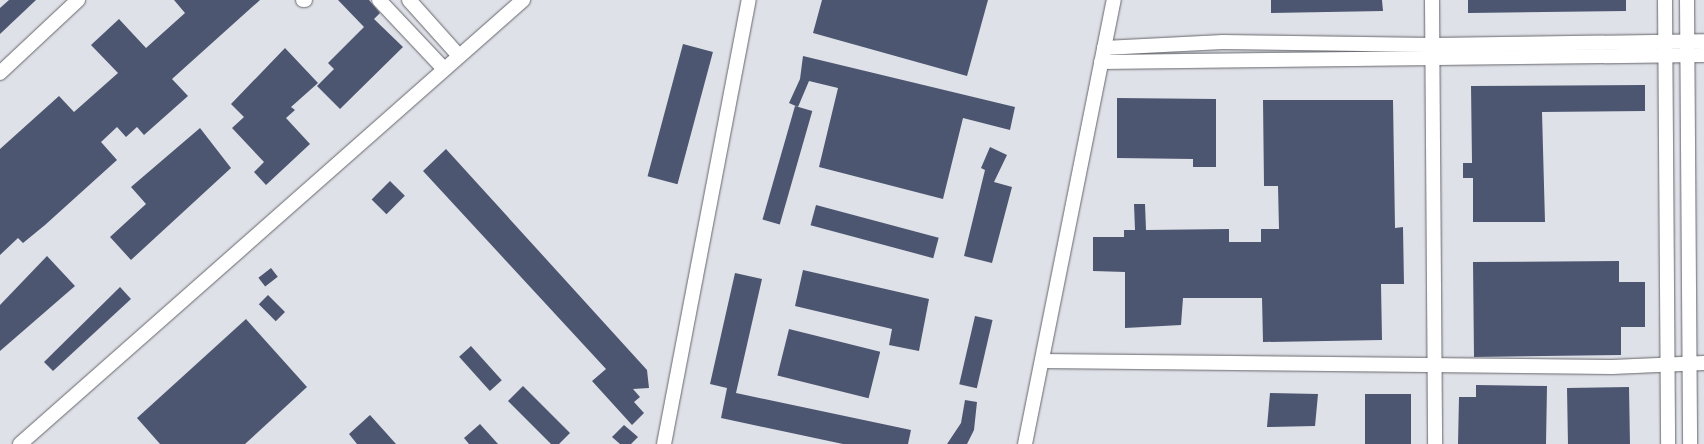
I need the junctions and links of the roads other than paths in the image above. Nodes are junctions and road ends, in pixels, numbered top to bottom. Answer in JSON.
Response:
{"nodes":[{"id":1,"x":78,"y":0,"type":"edge"},
{"id":2,"x":379,"y":0,"type":"edge"},
{"id":3,"x":409,"y":0,"type":"edge"},
{"id":4,"x":523,"y":0,"type":"edge"},
{"id":5,"x":749,"y":0,"type":"edge"},
{"id":6,"x":1114,"y":0,"type":"edge"},
{"id":7,"x":1432,"y":0,"type":"edge"},
{"id":8,"x":1665,"y":0,"type":"edge"},
{"id":9,"x":1687,"y":0,"type":"edge"},
{"id":10,"x":1704,"y":41,"type":"edge"},
{"id":11,"x":1433,"y":45,"type":"junction"},
{"id":12,"x":1686,"y":48,"type":"junction"},
{"id":13,"x":1664,"y":50,"type":"junction"},
{"id":14,"x":1103,"y":55,"type":"junction"},
{"id":15,"x":1704,"y":55,"type":"edge"},
{"id":16,"x":459,"y":56,"type":"junction"},
{"id":17,"x":1430,"y":59,"type":"junction"},
{"id":18,"x":444,"y":69,"type":"junction"},
{"id":19,"x":0,"y":72,"type":"edge"},
{"id":20,"x":1042,"y":361,"type":"junction"},
{"id":21,"x":1434,"y":363,"type":"junction"},
{"id":22,"x":1668,"y":363,"type":"junction"},
{"id":23,"x":1689,"y":363,"type":"junction"},
{"id":24,"x":1704,"y":363,"type":"edge"},
{"id":25,"x":20,"y":444,"type":"edge"},
{"id":26,"x":664,"y":444,"type":"edge"},
{"id":27,"x":1025,"y":444,"type":"edge"},
{"id":28,"x":1435,"y":444,"type":"edge"},
{"id":29,"x":1668,"y":444,"type":"edge"},
{"id":30,"x":1690,"y":444,"type":"edge"}],
"edges":[{"from":1,"to":19,"type":"street"},
{"from":2,"to":18,"type":"street"},
{"from":3,"to":16,"type":"street"},
{"from":4,"to":16,"type":"street"},
{"from":5,"to":26,"type":"street"},
{"from":6,"to":14,"type":"street"},
{"from":7,"to":11,"type":"street"},
{"from":8,"to":13,"type":"street"},
{"from":9,"to":12,"type":"street"},
{"from":10,"to":12,"type":"street"},
{"from":11,"to":13,"type":"street"},
{"from":11,"to":14,"type":"street"},
{"from":11,"to":17,"type":"street"},
{"from":12,"to":13,"type":"street"},
{"from":12,"to":15,"type":"street"},
{"from":12,"to":23,"type":"street"},
{"from":13,"to":17,"type":"street"},
{"from":13,"to":22,"type":"street"},
{"from":14,"to":17,"type":"street"},
{"from":14,"to":20,"type":"street"},
{"from":16,"to":18,"type":"street"},
{"from":17,"to":21,"type":"street"},
{"from":18,"to":25,"type":"street"},
{"from":20,"to":21,"type":"street"},
{"from":20,"to":27,"type":"street"},
{"from":21,"to":22,"type":"street"},
{"from":21,"to":28,"type":"street"},
{"from":22,"to":23,"type":"street"},
{"from":22,"to":29,"type":"street"},
{"from":23,"to":24,"type":"street"},
{"from":23,"to":30,"type":"street"}]}
